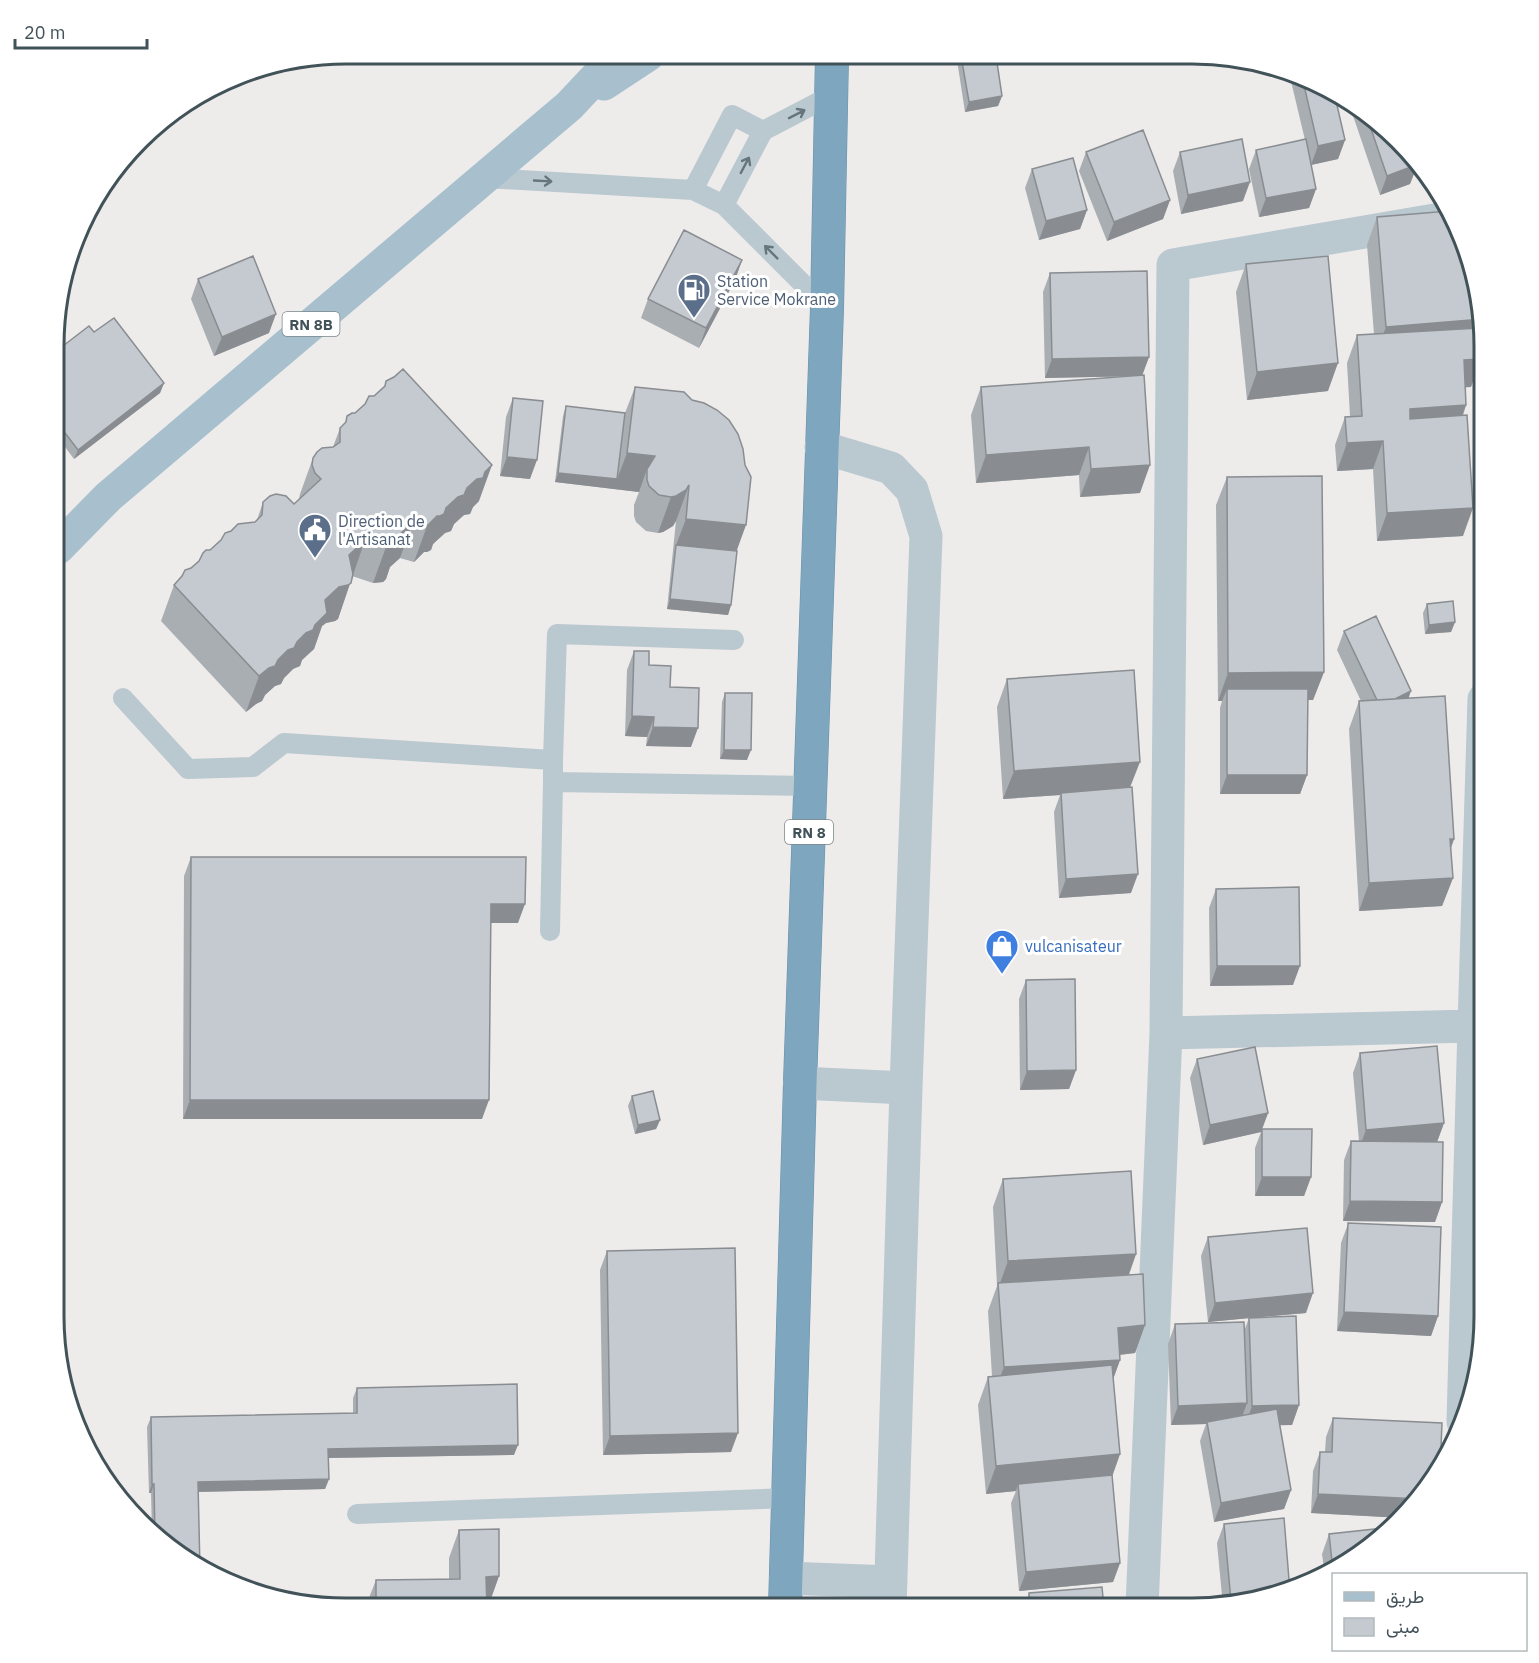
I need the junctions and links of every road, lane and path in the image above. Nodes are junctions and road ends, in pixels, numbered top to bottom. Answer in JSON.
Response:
{"nodes":[{"id":1,"x":609,"y":64,"type":"edge"},
{"id":2,"x":634,"y":64,"type":"edge"},
{"id":3,"x":832,"y":64,"type":"edge"},
{"id":4,"x":830,"y":96,"type":"junction"},
{"id":5,"x":569,"y":106,"type":"junction"},
{"id":6,"x":763,"y":131,"type":"junction"},
{"id":7,"x":485,"y":178,"type":"junction"},
{"id":8,"x":693,"y":190,"type":"junction"},
{"id":9,"x":724,"y":205,"type":"junction"},
{"id":10,"x":1443,"y":219,"type":"edge"},
{"id":11,"x":827,"y":308,"type":"junction"},
{"id":12,"x":821,"y":447,"type":"junction"},
{"id":13,"x":64,"y":542,"type":"edge"},
{"id":14,"x":734,"y":640,"type":"dead end"},
{"id":15,"x":123,"y":698,"type":"dead end"},
{"id":16,"x":553,"y":760,"type":"junction"},
{"id":17,"x":553,"y":782,"type":"junction"},
{"id":18,"x":810,"y":786,"type":"junction"},
{"id":19,"x":550,"y":931,"type":"dead end"},
{"id":20,"x":1474,"y":1027,"type":"edge"},
{"id":21,"x":1166,"y":1033,"type":"junction"},
{"id":22,"x":800,"y":1083,"type":"junction"},
{"id":23,"x":906,"y":1088,"type":"junction"},
{"id":24,"x":1474,"y":1150,"type":"edge"},
{"id":25,"x":1464,"y":1392,"type":"edge"},
{"id":26,"x":788,"y":1498,"type":"junction"},
{"id":27,"x":357,"y":1514,"type":"dead end"},
{"id":28,"x":785,"y":1593,"type":"edge"},
{"id":29,"x":891,"y":1595,"type":"edge"},
{"id":30,"x":1142,"y":1598,"type":"edge"}],
"edges":[{"from":1,"to":5,"type":"main road","number":"RN 8B"},
{"from":2,"to":5,"type":"main road","number":"RN 8B"},
{"from":3,"to":4,"type":"highway","number":"RN 8"},
{"from":6,"to":4,"type":"lane","one_way":true},
{"from":4,"to":11,"type":"highway","number":"RN 8"},
{"from":5,"to":7,"type":"main road","number":"RN 8B"},
{"from":6,"to":8,"type":"lane"},
{"from":9,"to":6,"type":"lane","one_way":true},
{"from":7,"to":8,"type":"lane","one_way":true},
{"from":7,"to":13,"type":"main road","number":"RN 8B"},
{"from":8,"to":9,"type":"lane"},
{"from":11,"to":9,"type":"lane","one_way":true},
{"from":10,"to":21,"type":"street"},
{"from":11,"to":12,"type":"highway","number":"RN 8"},
{"from":12,"to":18,"type":"highway","number":"RN 8"},
{"from":12,"to":23,"type":"street"},
{"from":14,"to":16,"type":"lane"},
{"from":15,"to":16,"type":"lane"},
{"from":16,"to":17,"type":"lane"},
{"from":17,"to":18,"type":"lane"},
{"from":17,"to":19,"type":"lane"},
{"from":18,"to":22,"type":"highway","number":"RN 8"},
{"from":20,"to":21,"type":"street"},
{"from":21,"to":30,"type":"street"},
{"from":22,"to":23,"type":"street"},
{"from":22,"to":26,"type":"highway","number":"RN 8"},
{"from":23,"to":29,"type":"street"},
{"from":24,"to":25,"type":"street"},
{"from":26,"to":27,"type":"lane"},
{"from":26,"to":28,"type":"highway","number":"RN 8"},
{"from":28,"to":29,"type":"street"}]}
